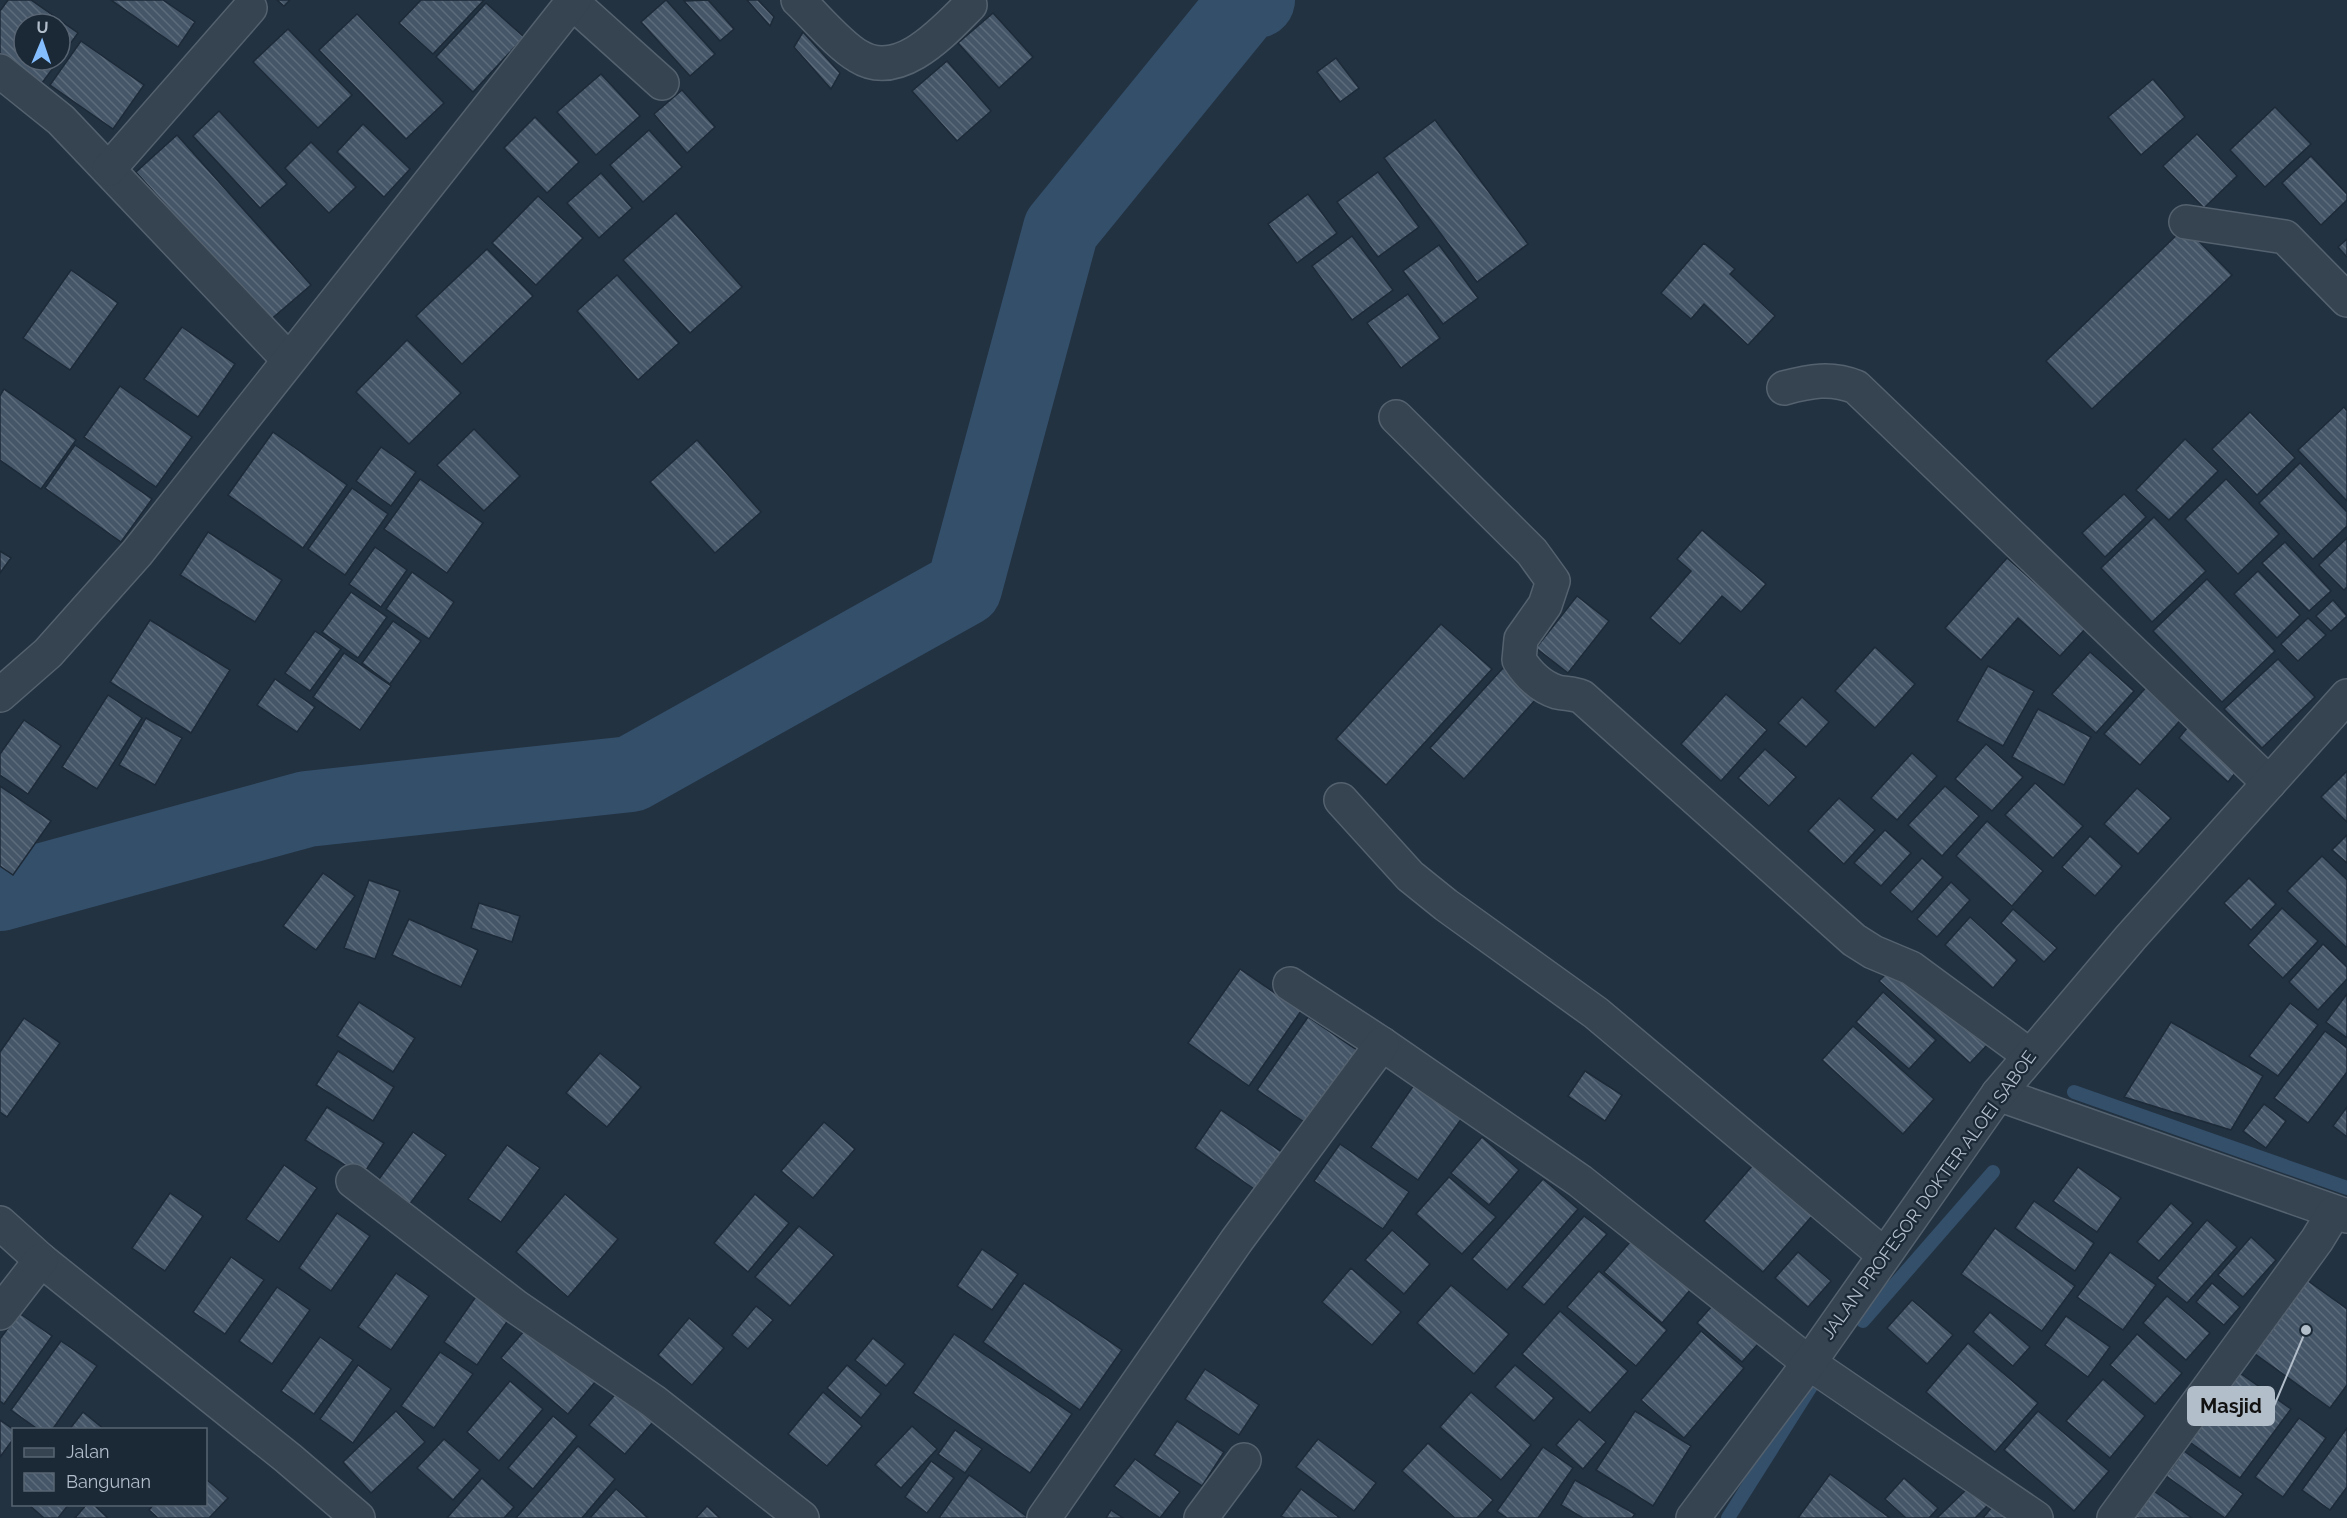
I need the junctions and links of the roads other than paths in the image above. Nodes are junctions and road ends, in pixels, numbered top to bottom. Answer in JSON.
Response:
{"nodes":[{"id":1,"x":798,"y":0,"type":"edge"},
{"id":2,"x":573,"y":1,"type":"edge"},
{"id":3,"x":970,"y":5,"type":"dead end"},
{"id":4,"x":250,"y":8,"type":"dead end"},
{"id":5,"x":0,"y":71,"type":"edge"},
{"id":6,"x":662,"y":83,"type":"dead end"},
{"id":7,"x":109,"y":169,"type":"junction"},
{"id":8,"x":2186,"y":222,"type":"dead end"},
{"id":9,"x":2347,"y":300,"type":"edge"},
{"id":10,"x":288,"y":359,"type":"junction"},
{"id":11,"x":1784,"y":388,"type":"dead end"},
{"id":12,"x":1396,"y":417,"type":"dead end"},
{"id":13,"x":0,"y":695,"type":"edge"},
{"id":14,"x":2347,"y":696,"type":"edge"},
{"id":15,"x":2269,"y":783,"type":"junction"},
{"id":16,"x":1341,"y":800,"type":"dead end"},
{"id":17,"x":1290,"y":984,"type":"dead end"},
{"id":18,"x":1382,"y":1044,"type":"junction"},
{"id":19,"x":2029,"y":1055,"type":"junction"},
{"id":20,"x":1998,"y":1094,"type":"junction"},
{"id":21,"x":353,"y":1181,"type":"dead end"},
{"id":22,"x":2341,"y":1214,"type":"edge"},
{"id":23,"x":0,"y":1223,"type":"edge"},
{"id":24,"x":1883,"y":1254,"type":"junction"},
{"id":25,"x":40,"y":1260,"type":"junction"},
{"id":26,"x":0,"y":1313,"type":"edge"},
{"id":27,"x":1809,"y":1363,"type":"junction"},
{"id":28,"x":1244,"y":1460,"type":"dead end"},
{"id":29,"x":358,"y":1518,"type":"edge"},
{"id":30,"x":802,"y":1518,"type":"edge"},
{"id":31,"x":1044,"y":1518,"type":"edge"},
{"id":32,"x":1201,"y":1518,"type":"edge"},
{"id":33,"x":1693,"y":1518,"type":"edge"},
{"id":34,"x":2036,"y":1518,"type":"edge"},
{"id":35,"x":2114,"y":1518,"type":"edge"}],
"edges":[{"from":1,"to":3,"type":"street"},
{"from":2,"to":6,"type":"street"},
{"from":2,"to":10,"type":"street"},
{"from":4,"to":7,"type":"street"},
{"from":5,"to":7,"type":"street"},
{"from":7,"to":10,"type":"street"},
{"from":8,"to":9,"type":"street"},
{"from":10,"to":13,"type":"street"},
{"from":11,"to":15,"type":"street"},
{"from":12,"to":19,"type":"street"},
{"from":14,"to":15,"type":"street","name":"JALAN PROFESOR DOKTER ALOEI SABOE"},
{"from":15,"to":19,"type":"street","name":"JALAN PROFESOR DOKTER ALOEI SABOE"},
{"from":16,"to":24,"type":"street"},
{"from":17,"to":18,"type":"street"},
{"from":18,"to":27,"type":"street"},
{"from":18,"to":31,"type":"street"},
{"from":19,"to":20,"type":"street","name":"JALAN PROFESOR DOKTER ALOEI SABOE"},
{"from":20,"to":22,"type":"street"},
{"from":20,"to":24,"type":"street","name":"JALAN PROFESOR DOKTER ALOEI SABOE"},
{"from":21,"to":30,"type":"street"},
{"from":22,"to":35,"type":"street"},
{"from":23,"to":25,"type":"street"},
{"from":24,"to":27,"type":"street","name":"JALAN PROFESOR DOKTER ALOEI SABOE"},
{"from":25,"to":26,"type":"street"},
{"from":25,"to":29,"type":"street"},
{"from":27,"to":33,"type":"street","name":"JALAN PROFESOR DOKTER ALOEI SABOE"},
{"from":27,"to":34,"type":"street"},
{"from":28,"to":32,"type":"street"}]}
